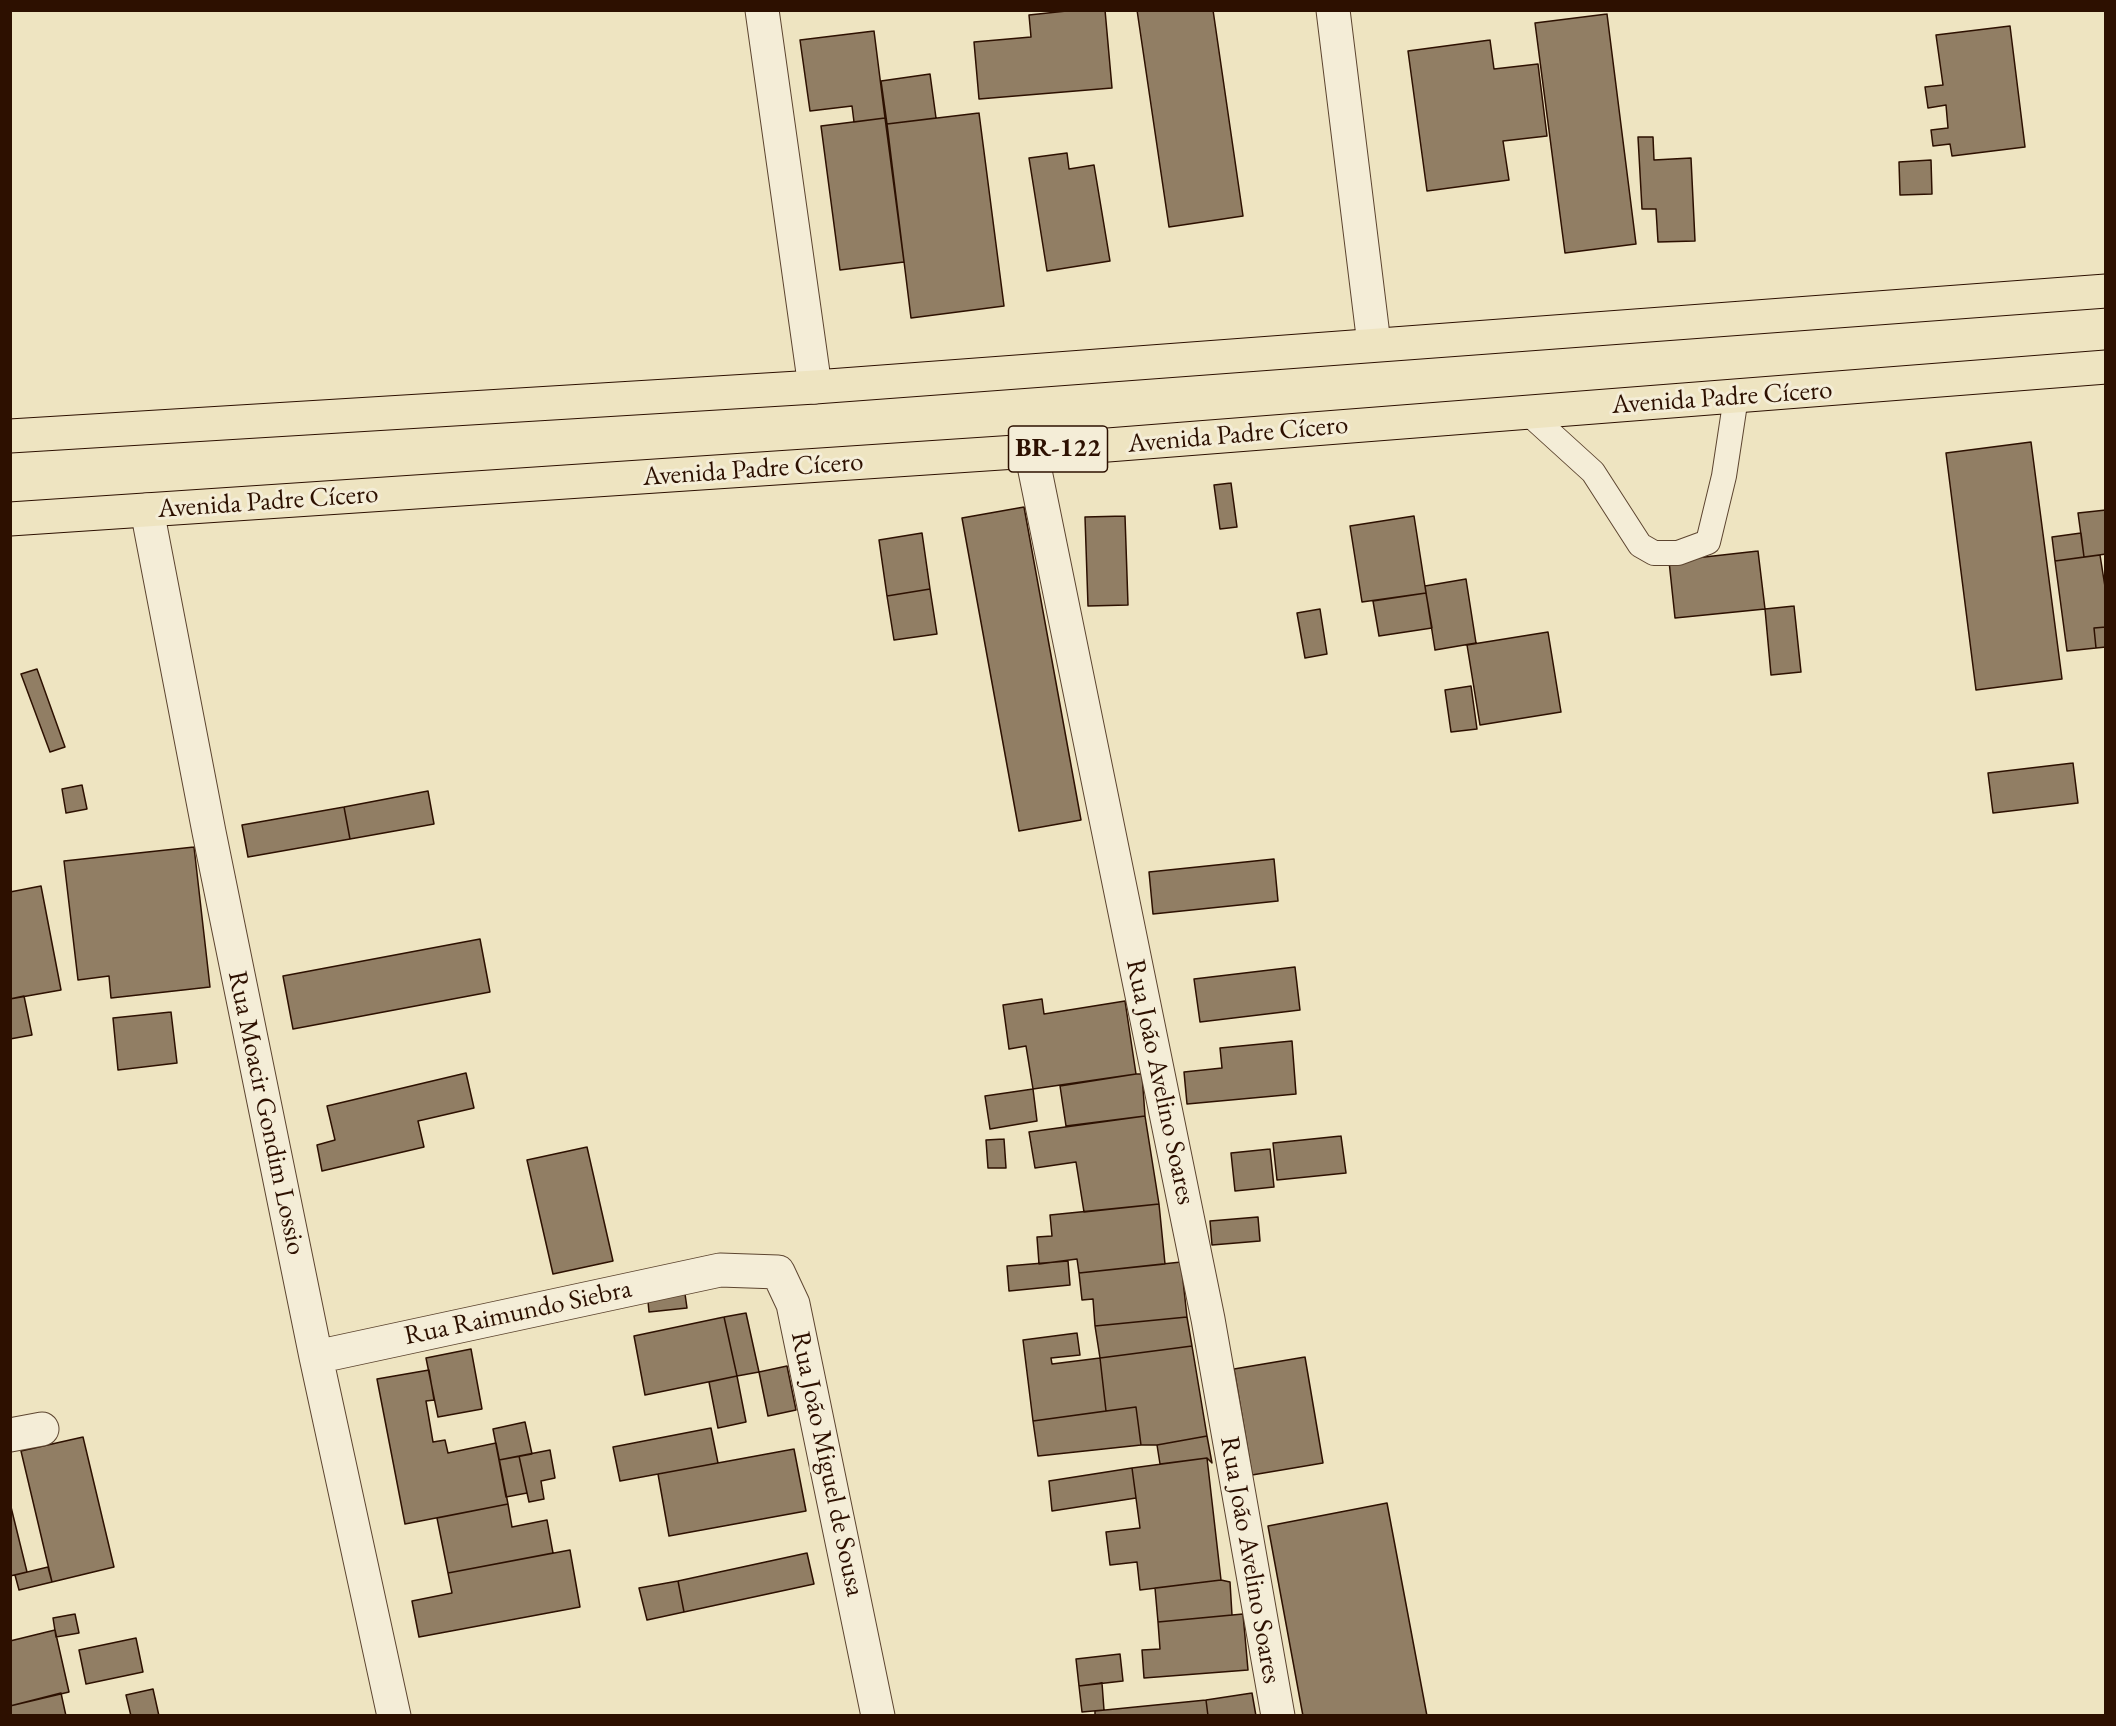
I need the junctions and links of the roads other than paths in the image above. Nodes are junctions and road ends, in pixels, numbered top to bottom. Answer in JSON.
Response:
{"nodes":[{"id":1,"x":762,"y":10,"type":"edge"},
{"id":2,"x":1333,"y":10,"type":"edge"},
{"id":3,"x":2106,"y":291,"type":"edge"},
{"id":4,"x":1374,"y":344,"type":"junction"},
{"id":5,"x":2106,"y":367,"type":"edge"},
{"id":6,"x":815,"y":387,"type":"junction"},
{"id":7,"x":1736,"y":397,"type":"junction"},
{"id":8,"x":1527,"y":412,"type":"junction"},
{"id":9,"x":10,"y":436,"type":"edge"},
{"id":10,"x":1031,"y":452,"type":"junction"},
{"id":11,"x":147,"y":510,"type":"junction"},
{"id":12,"x":10,"y":519,"type":"edge"},
{"id":13,"x":720,"y":1270,"type":"joint"},
{"id":14,"x":316,"y":1357,"type":"junction"},
{"id":15,"x":42,"y":1429,"type":"dead end"},
{"id":16,"x":10,"y":1435,"type":"edge"},
{"id":17,"x":394,"y":1716,"type":"edge"},
{"id":18,"x":878,"y":1716,"type":"edge"},
{"id":19,"x":1278,"y":1716,"type":"edge"}],
"edges":[{"from":1,"to":6,"type":"street"},
{"from":2,"to":4,"type":"street"},
{"from":3,"to":4,"type":"highway"},
{"from":4,"to":6,"type":"highway"},
{"from":5,"to":7,"type":"highway","name":"Avenida Padre Cícero","number":"BR-122"},
{"from":6,"to":9,"type":"highway"},
{"from":7,"to":8,"type":"highway","name":"Avenida Padre Cícero","number":"BR-122"},
{"from":7,"to":8,"type":"lane"},
{"from":8,"to":10,"type":"highway","name":"Avenida Padre Cícero","number":"BR-122"},
{"from":10,"to":11,"type":"highway","name":"Avenida Padre Cícero","number":"BR-122"},
{"from":10,"to":19,"type":"street","name":"Rua João Avelino Soares"},
{"from":11,"to":12,"type":"highway","name":"Avenida Padre Cícero","number":"BR-122"},
{"from":11,"to":14,"type":"street","name":"Rua Moacir Gondim Lossio"},
{"from":13,"to":14,"type":"street","name":"Rua Raimundo Siebra"},
{"from":13,"to":18,"type":"street","name":"Rua João Miguel de Sousa"},
{"from":14,"to":17,"type":"street","name":"Rua Moacir Gondim Lossio"},
{"from":15,"to":16,"type":"street"}]}
